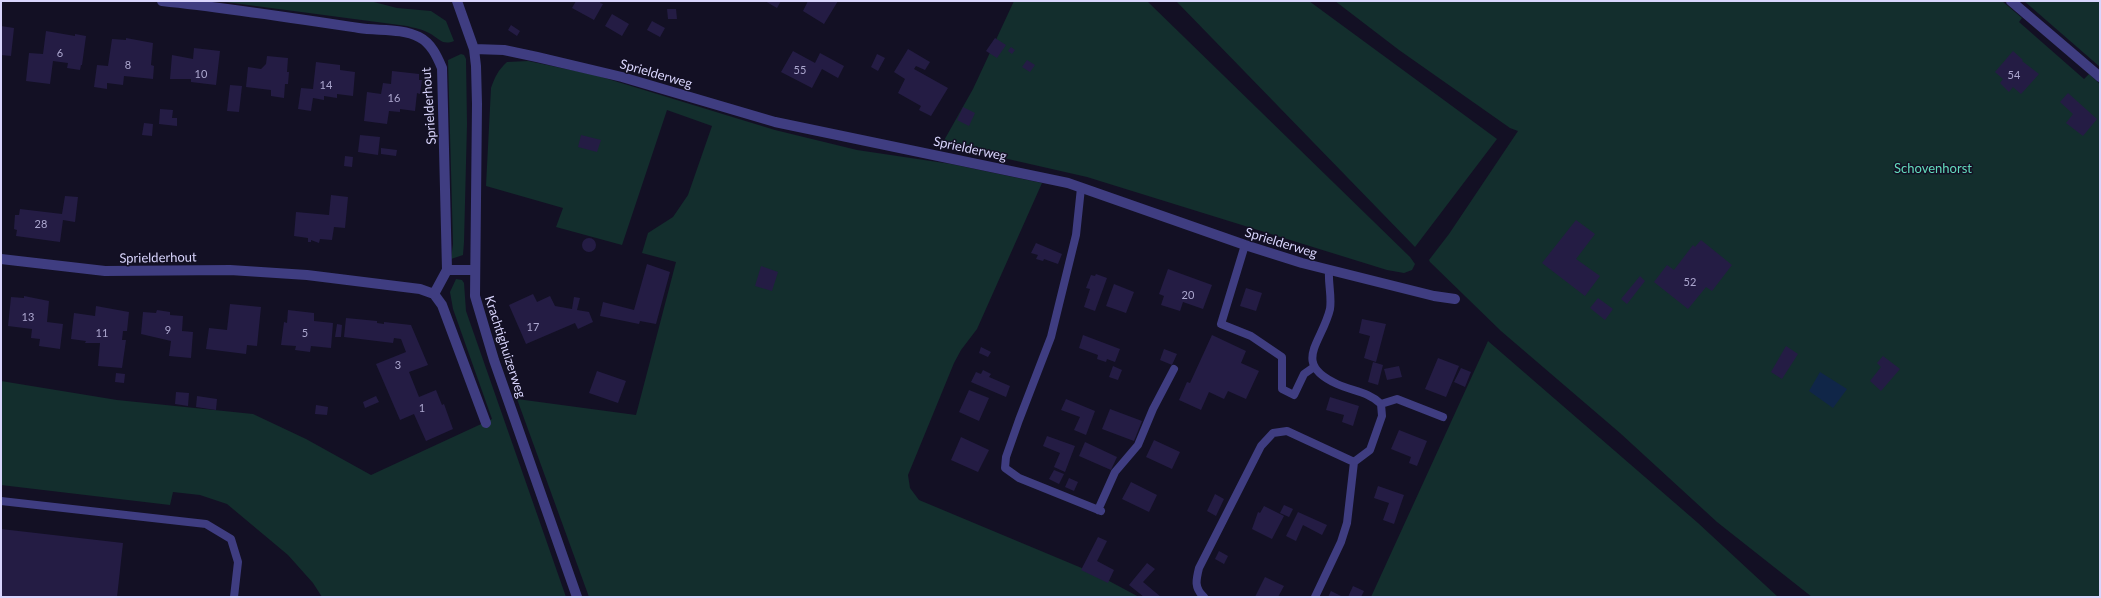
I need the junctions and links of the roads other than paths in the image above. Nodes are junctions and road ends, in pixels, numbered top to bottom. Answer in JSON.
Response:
{"nodes":[{"id":1,"x":162,"y":1,"type":"edge"},
{"id":2,"x":457,"y":1,"type":"edge"},
{"id":3,"x":2011,"y":1,"type":"edge"},
{"id":4,"x":474,"y":49,"type":"junction"},
{"id":5,"x":2100,"y":76,"type":"edge"},
{"id":6,"x":1081,"y":188,"type":"junction"},
{"id":7,"x":1245,"y":246,"type":"junction"},
{"id":8,"x":1,"y":259,"type":"edge"},
{"id":9,"x":447,"y":270,"type":"junction"},
{"id":10,"x":475,"y":270,"type":"junction"},
{"id":11,"x":1329,"y":270,"type":"junction"},
{"id":12,"x":434,"y":294,"type":"junction"},
{"id":13,"x":1455,"y":299,"type":"dead end"},
{"id":14,"x":1314,"y":367,"type":"junction"},
{"id":15,"x":1174,"y":369,"type":"dead end"},
{"id":16,"x":1381,"y":404,"type":"junction"},
{"id":17,"x":1443,"y":417,"type":"dead end"},
{"id":18,"x":486,"y":423,"type":"dead end"},
{"id":19,"x":1354,"y":462,"type":"junction"},
{"id":20,"x":1,"y":501,"type":"edge"},
{"id":21,"x":234,"y":597,"type":"edge"},
{"id":22,"x":577,"y":597,"type":"edge"},
{"id":23,"x":1204,"y":597,"type":"edge"},
{"id":24,"x":1316,"y":597,"type":"edge"}],
"edges":[{"from":1,"to":9,"type":"street","name":"Sprielderhout"},
{"from":2,"to":4,"type":"street","name":"Krachtighuizerweg"},
{"from":3,"to":5,"type":"street"},
{"from":4,"to":6,"type":"street","name":"Sprielderweg"},
{"from":4,"to":10,"type":"street","name":"Krachtighuizerweg"},
{"from":6,"to":7,"type":"street","name":"Sprielderweg"},
{"from":6,"to":15,"type":"lane"},
{"from":7,"to":11,"type":"street","name":"Sprielderweg"},
{"from":7,"to":14,"type":"lane"},
{"from":8,"to":12,"type":"street","name":"Sprielderhout"},
{"from":9,"to":10,"type":"street"},
{"from":9,"to":12,"type":"street","name":"Sprielderhout"},
{"from":10,"to":22,"type":"street","name":"Krachtighuizerweg"},
{"from":11,"to":13,"type":"street","name":"Sprielderweg"},
{"from":11,"to":14,"type":"lane"},
{"from":12,"to":18,"type":"street"},
{"from":14,"to":16,"type":"lane"},
{"from":16,"to":17,"type":"lane"},
{"from":16,"to":19,"type":"lane"},
{"from":19,"to":23,"type":"lane"},
{"from":19,"to":24,"type":"lane"},
{"from":20,"to":21,"type":"lane"}]}
